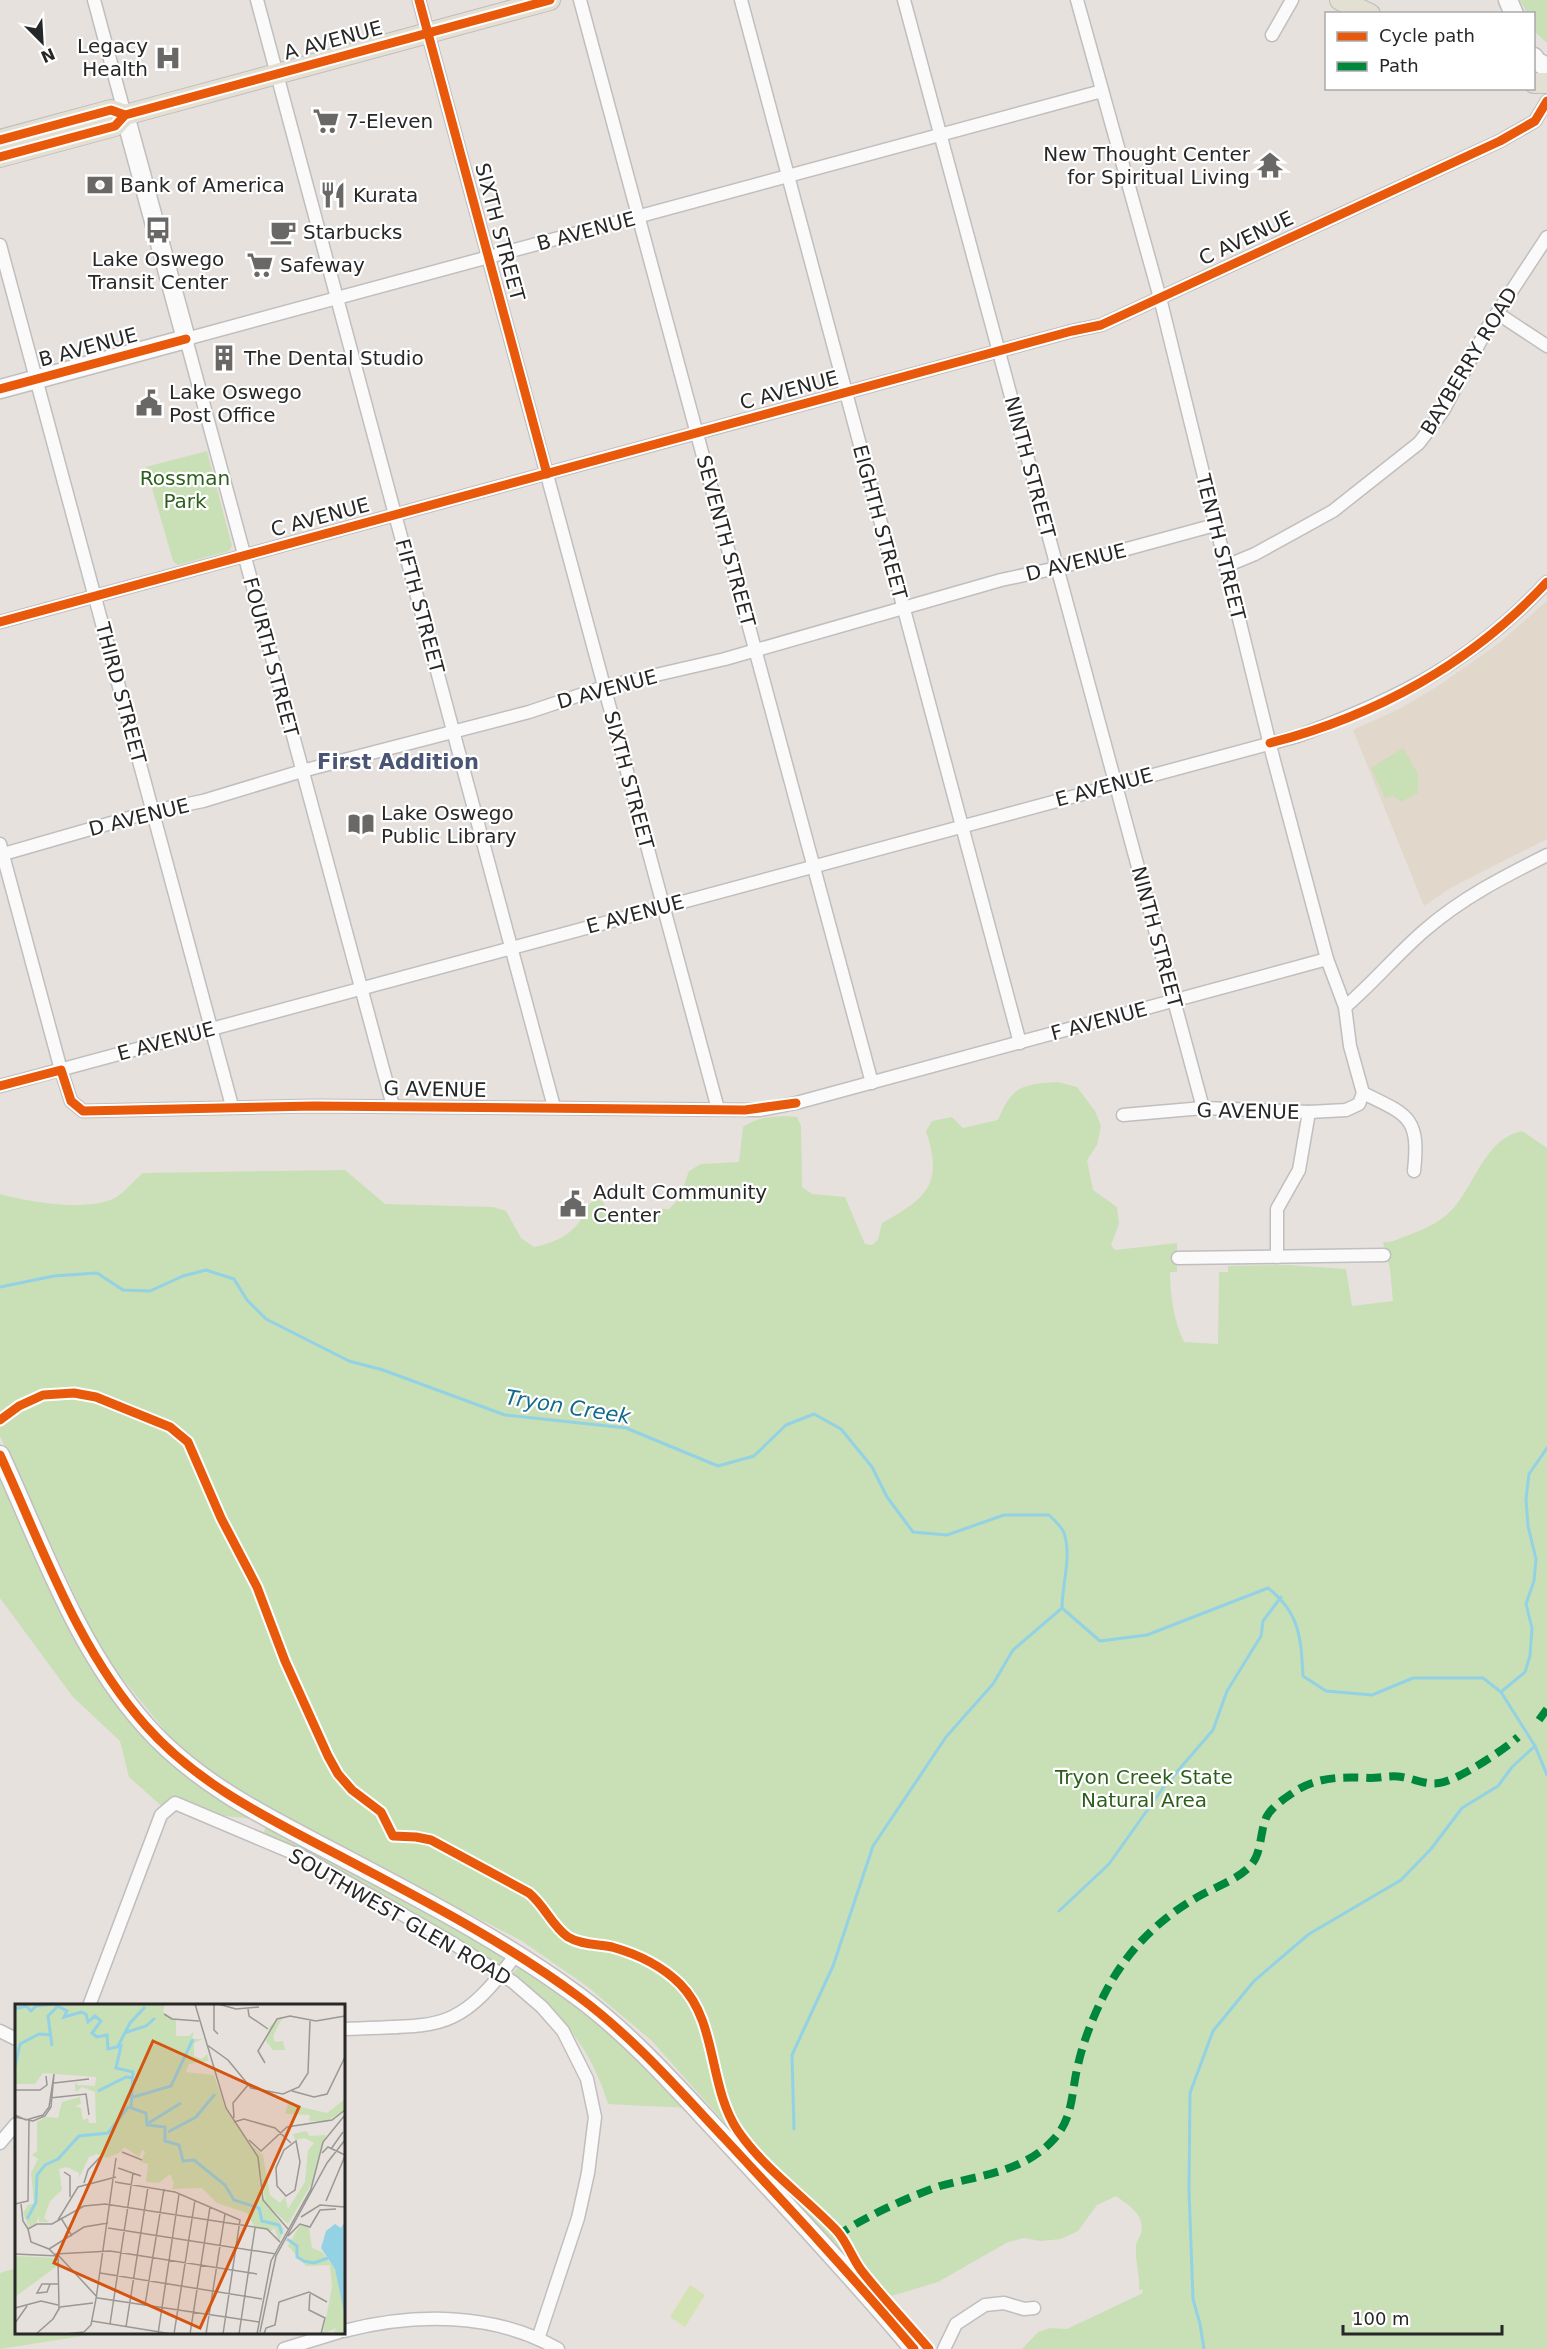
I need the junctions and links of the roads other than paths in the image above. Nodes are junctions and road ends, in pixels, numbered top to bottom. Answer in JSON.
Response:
{"nodes":[{"id":1,"x":94,"y":0,"type":"edge"},
{"id":2,"x":257,"y":0,"type":"edge"},
{"id":3,"x":419,"y":0,"type":"edge"},
{"id":4,"x":550,"y":0,"type":"edge"},
{"id":5,"x":580,"y":0,"type":"edge"},
{"id":6,"x":741,"y":0,"type":"edge"},
{"id":7,"x":904,"y":0,"type":"edge"},
{"id":8,"x":1077,"y":0,"type":"edge"},
{"id":9,"x":1292,"y":0,"type":"edge"},
{"id":10,"x":1340,"y":0,"type":"edge"},
{"id":11,"x":1366,"y":12,"type":"edge"},
{"id":12,"x":428,"y":33,"type":"junction"},
{"id":13,"x":1272,"y":35,"type":"dead end"},
{"id":14,"x":277,"y":74,"type":"junction"},
{"id":15,"x":1102,"y":91,"type":"junction"},
{"id":16,"x":1547,"y":101,"type":"edge"},
{"id":17,"x":125,"y":115,"type":"junction"},
{"id":18,"x":941,"y":135,"type":"junction"},
{"id":19,"x":0,"y":140,"type":"edge"},
{"id":20,"x":0,"y":157,"type":"edge"},
{"id":21,"x":787,"y":176,"type":"junction"},
{"id":22,"x":638,"y":217,"type":"junction"},
{"id":23,"x":1547,"y":237,"type":"edge"},
{"id":24,"x":0,"y":245,"type":"edge"},
{"id":25,"x":488,"y":257,"type":"junction"},
{"id":26,"x":337,"y":298,"type":"junction"},
{"id":27,"x":1160,"y":298,"type":"junction"},
{"id":28,"x":1497,"y":313,"type":"junction"},
{"id":29,"x":186,"y":339,"type":"junction"},
{"id":30,"x":1547,"y":346,"type":"edge"},
{"id":31,"x":999,"y":352,"type":"junction"},
{"id":32,"x":36,"y":380,"type":"junction"},
{"id":33,"x":0,"y":390,"type":"edge"},
{"id":34,"x":845,"y":393,"type":"junction"},
{"id":35,"x":697,"y":434,"type":"junction"},
{"id":36,"x":547,"y":474,"type":"junction"},
{"id":37,"x":396,"y":515,"type":"junction"},
{"id":38,"x":1215,"y":525,"type":"junction"},
{"id":39,"x":244,"y":556,"type":"junction"},
{"id":40,"x":1226,"y":566,"type":"junction"},
{"id":41,"x":1058,"y":568,"type":"junction"},
{"id":42,"x":1547,"y":582,"type":"edge"},
{"id":43,"x":95,"y":597,"type":"junction"},
{"id":44,"x":903,"y":607,"type":"junction"},
{"id":45,"x":0,"y":622,"type":"edge"},
{"id":46,"x":755,"y":649,"type":"junction"},
{"id":47,"x":604,"y":687,"type":"junction"},
{"id":48,"x":454,"y":731,"type":"junction"},
{"id":49,"x":1270,"y":743,"type":"junction"},
{"id":50,"x":302,"y":771,"type":"junction"},
{"id":51,"x":1116,"y":784,"type":"junction"},
{"id":52,"x":153,"y":811,"type":"junction"},
{"id":53,"x":962,"y":826,"type":"junction"},
{"id":54,"x":1,"y":851,"type":"edge"},
{"id":55,"x":1547,"y":855,"type":"edge"},
{"id":56,"x":814,"y":866,"type":"junction"},
{"id":57,"x":663,"y":907,"type":"junction"},
{"id":58,"x":512,"y":948,"type":"junction"},
{"id":59,"x":1327,"y":958,"type":"junction"},
{"id":60,"x":361,"y":988,"type":"junction"},
{"id":61,"x":1174,"y":1001,"type":"junction"},
{"id":62,"x":1345,"y":1006,"type":"junction"},
{"id":63,"x":211,"y":1029,"type":"junction"},
{"id":64,"x":1020,"y":1043,"type":"junction"},
{"id":65,"x":61,"y":1070,"type":"junction"},
{"id":66,"x":872,"y":1083,"type":"junction"},
{"id":67,"x":0,"y":1086,"type":"edge"},
{"id":68,"x":1363,"y":1093,"type":"junction"},
{"id":69,"x":232,"y":1106,"type":"junction"},
{"id":70,"x":393,"y":1106,"type":"junction"},
{"id":71,"x":554,"y":1107,"type":"junction"},
{"id":72,"x":1203,"y":1108,"type":"junction"},
{"id":73,"x":718,"y":1109,"type":"junction"},
{"id":74,"x":1309,"y":1112,"type":"junction"},
{"id":75,"x":1123,"y":1115,"type":"dead end"},
{"id":76,"x":1414,"y":1171,"type":"dead end"},
{"id":77,"x":1384,"y":1255,"type":"dead end"},
{"id":78,"x":1277,"y":1257,"type":"junction"},
{"id":79,"x":1178,"y":1258,"type":"dead end"},
{"id":80,"x":0,"y":1455,"type":"edge"},
{"id":81,"x":517,"y":1953,"type":"junction"},
{"id":82,"x":501,"y":1974,"type":"junction"},
{"id":83,"x":90,"y":2004,"type":"edge"},
{"id":84,"x":345,"y":2029,"type":"edge"},
{"id":85,"x":0,"y":2031,"type":"edge"},
{"id":86,"x":15,"y":2038,"type":"edge"},
{"id":87,"x":15,"y":2125,"type":"edge"},
{"id":88,"x":0,"y":2143,"type":"edge"},
{"id":89,"x":1034,"y":2308,"type":"dead end"},
{"id":90,"x":345,"y":2331,"type":"edge"},
{"id":91,"x":333,"y":2334,"type":"edge"},
{"id":92,"x":538,"y":2339,"type":"junction"},
{"id":93,"x":284,"y":2349,"type":"edge"},
{"id":94,"x":558,"y":2349,"type":"edge"},
{"id":95,"x":914,"y":2349,"type":"edge"},
{"id":96,"x":944,"y":2349,"type":"edge"}],
"edges":[{"from":1,"to":17,"type":"street","name":"FOURTH STREET"},
{"from":2,"to":14,"type":"street","name":"FIFTH STREET"},
{"from":3,"to":12,"type":"street","name":"SIXTH STREET"},
{"from":4,"to":12,"type":"main road","name":"A AVENUE"},
{"from":5,"to":22,"type":"street","name":"SEVENTH STREET"},
{"from":6,"to":21,"type":"street","name":"EIGHTH STREET"},
{"from":7,"to":18,"type":"street","name":"NINTH STREET"},
{"from":8,"to":15,"type":"street","name":"TENTH STREET"},
{"from":9,"to":13,"type":"street"},
{"from":10,"to":11,"type":"main road"},
{"from":12,"to":14,"type":"main road","name":"A AVENUE"},
{"from":12,"to":25,"type":"street","name":"SIXTH STREET"},
{"from":14,"to":17,"type":"main road","name":"A AVENUE"},
{"from":14,"to":26,"type":"street","name":"FIFTH STREET"},
{"from":15,"to":18,"type":"street","name":"B AVENUE"},
{"from":15,"to":27,"type":"street","name":"TENTH STREET"},
{"from":16,"to":27,"type":"street","name":"C AVENUE"},
{"from":17,"to":19,"type":"main road","name":"A AVENUE"},
{"from":17,"to":20,"type":"main road","name":"A AVENUE"},
{"from":17,"to":29,"type":"main road","name":"FOURTH STREET"},
{"from":18,"to":21,"type":"street","name":"B AVENUE"},
{"from":18,"to":31,"type":"street","name":"NINTH STREET"},
{"from":21,"to":22,"type":"street","name":"B AVENUE"},
{"from":21,"to":34,"type":"street","name":"EIGHTH STREET"},
{"from":22,"to":25,"type":"street","name":"B AVENUE"},
{"from":22,"to":35,"type":"street","name":"SEVENTH STREET"},
{"from":23,"to":28,"type":"street","name":"BAYBERRY ROAD"},
{"from":24,"to":32,"type":"street","name":"THIRD STREET"},
{"from":25,"to":26,"type":"street","name":"B AVENUE"},
{"from":25,"to":36,"type":"street","name":"SIXTH STREET"},
{"from":26,"to":29,"type":"street","name":"B AVENUE"},
{"from":26,"to":37,"type":"street","name":"FIFTH STREET"},
{"from":27,"to":31,"type":"street","name":"C AVENUE"},
{"from":27,"to":38,"type":"street","name":"TENTH STREET"},
{"from":28,"to":30,"type":"street"},
{"from":28,"to":40,"type":"street","name":"BAYBERRY ROAD"},
{"from":29,"to":32,"type":"main road","name":"B AVENUE"},
{"from":29,"to":39,"type":"street","name":"FOURTH STREET"},
{"from":31,"to":34,"type":"street","name":"C AVENUE"},
{"from":31,"to":41,"type":"street","name":"NINTH STREET"},
{"from":32,"to":33,"type":"main road","name":"B AVENUE"},
{"from":32,"to":43,"type":"street","name":"THIRD STREET"},
{"from":34,"to":35,"type":"street","name":"C AVENUE"},
{"from":34,"to":44,"type":"street","name":"EIGHTH STREET"},
{"from":35,"to":36,"type":"street","name":"C AVENUE"},
{"from":35,"to":46,"type":"street","name":"SEVENTH STREET"},
{"from":36,"to":37,"type":"street","name":"C AVENUE"},
{"from":36,"to":47,"type":"street","name":"SIXTH STREET"},
{"from":37,"to":39,"type":"street","name":"C AVENUE"},
{"from":37,"to":48,"type":"street","name":"FIFTH STREET"},
{"from":38,"to":40,"type":"street","name":"TENTH STREET"},
{"from":38,"to":41,"type":"street","name":"D AVENUE"},
{"from":39,"to":43,"type":"street","name":"C AVENUE"},
{"from":39,"to":50,"type":"street","name":"FOURTH STREET"},
{"from":40,"to":49,"type":"street","name":"TENTH STREET"},
{"from":41,"to":44,"type":"street","name":"D AVENUE"},
{"from":41,"to":51,"type":"street","name":"NINTH STREET"},
{"from":42,"to":49,"type":"street","name":"E AVENUE"},
{"from":43,"to":45,"type":"street","name":"C AVENUE"},
{"from":43,"to":52,"type":"street","name":"THIRD STREET"},
{"from":44,"to":46,"type":"street","name":"D AVENUE"},
{"from":44,"to":53,"type":"street","name":"EIGHTH STREET"},
{"from":46,"to":47,"type":"street","name":"D AVENUE"},
{"from":46,"to":56,"type":"street","name":"SEVENTH STREET"},
{"from":47,"to":48,"type":"street","name":"D AVENUE"},
{"from":47,"to":57,"type":"street","name":"SIXTH STREET"},
{"from":48,"to":50,"type":"street","name":"D AVENUE"},
{"from":48,"to":58,"type":"street","name":"FIFTH STREET"},
{"from":49,"to":51,"type":"street","name":"E AVENUE"},
{"from":49,"to":59,"type":"street","name":"TENTH STREET"},
{"from":50,"to":52,"type":"street","name":"D AVENUE"},
{"from":50,"to":60,"type":"street","name":"FOURTH STREET"},
{"from":51,"to":53,"type":"street","name":"E AVENUE"},
{"from":51,"to":61,"type":"street","name":"NINTH STREET"},
{"from":52,"to":54,"type":"street","name":"D AVENUE"},
{"from":52,"to":63,"type":"street","name":"THIRD STREET"},
{"from":53,"to":56,"type":"street","name":"E AVENUE"},
{"from":53,"to":64,"type":"street","name":"EIGHTH STREET"},
{"from":54,"to":65,"type":"street"},
{"from":55,"to":62,"type":"street"},
{"from":56,"to":57,"type":"street","name":"E AVENUE"},
{"from":56,"to":66,"type":"street","name":"SEVENTH STREET"},
{"from":57,"to":58,"type":"street","name":"E AVENUE"},
{"from":57,"to":73,"type":"street","name":"SIXTH STREET"},
{"from":58,"to":60,"type":"street","name":"E AVENUE"},
{"from":58,"to":71,"type":"street","name":"FIFTH STREET"},
{"from":59,"to":61,"type":"street","name":"F AVENUE"},
{"from":59,"to":62,"type":"street","name":"TENTH STREET"},
{"from":60,"to":63,"type":"street","name":"E AVENUE"},
{"from":60,"to":70,"type":"street","name":"FOURTH STREET"},
{"from":61,"to":64,"type":"street","name":"F AVENUE"},
{"from":61,"to":72,"type":"street","name":"NINTH STREET"},
{"from":62,"to":68,"type":"street","name":"TENTH STREET"},
{"from":63,"to":65,"type":"street","name":"E AVENUE"},
{"from":63,"to":69,"type":"street","name":"THIRD STREET"},
{"from":64,"to":66,"type":"street","name":"F AVENUE"},
{"from":65,"to":67,"type":"street","name":"E AVENUE"},
{"from":65,"to":69,"type":"street","name":"G AVENUE"},
{"from":66,"to":73,"type":"street","name":"G AVENUE"},
{"from":68,"to":74,"type":"street","name":"G AVENUE"},
{"from":68,"to":76,"type":"street"},
{"from":69,"to":70,"type":"street","name":"G AVENUE"},
{"from":70,"to":71,"type":"street","name":"G AVENUE"},
{"from":71,"to":73,"type":"street","name":"G AVENUE"},
{"from":72,"to":74,"type":"street","name":"G AVENUE"},
{"from":72,"to":75,"type":"street","name":"G AVENUE"},
{"from":74,"to":78,"type":"street"},
{"from":77,"to":78,"type":"street"},
{"from":78,"to":79,"type":"street"},
{"from":80,"to":81,"type":"main road"},
{"from":81,"to":82,"type":"street"},
{"from":81,"to":95,"type":"main road"},
{"from":82,"to":83,"type":"street","name":"SOUTHWEST GLEN ROAD"},
{"from":82,"to":84,"type":"street"},
{"from":82,"to":92,"type":"street","name":"SOUTHWEST GLEN ROAD"},
{"from":85,"to":86,"type":"street"},
{"from":87,"to":88,"type":"street"},
{"from":89,"to":96,"type":"street"},
{"from":90,"to":92,"type":"street"},
{"from":91,"to":93,"type":"street"},
{"from":92,"to":94,"type":"street"}]}
